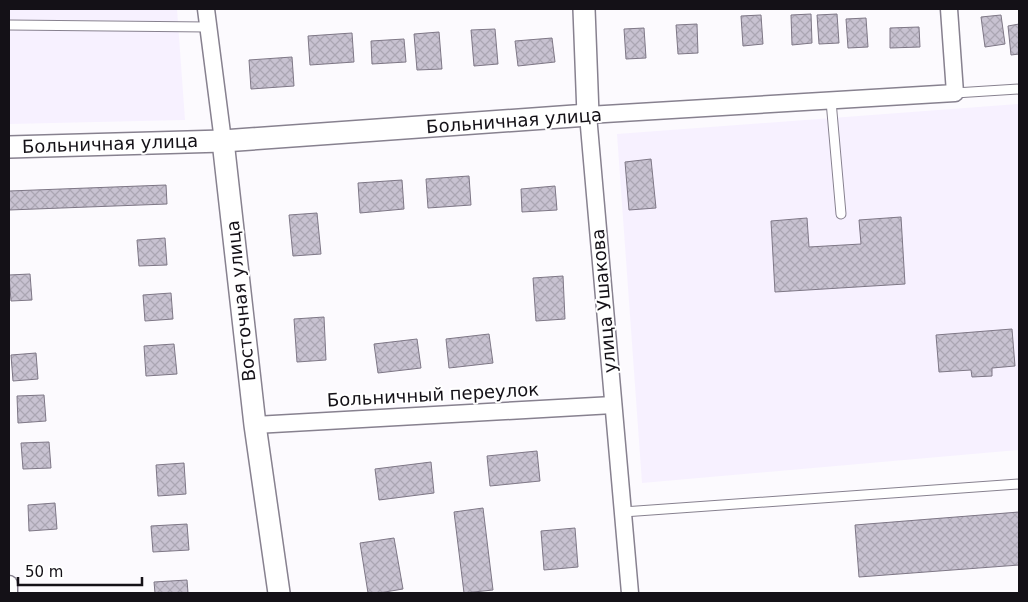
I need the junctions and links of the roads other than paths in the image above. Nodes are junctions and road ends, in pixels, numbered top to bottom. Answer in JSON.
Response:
{"nodes":[{"id":1,"x":206,"y":9,"type":"edge"},
{"id":2,"x":584,"y":9,"type":"edge"},
{"id":3,"x":950,"y":9,"type":"edge"},
{"id":4,"x":9,"y":26,"type":"edge"},
{"id":5,"x":208,"y":27,"type":"junction"},
{"id":6,"x":1019,"y":89,"type":"edge"},
{"id":7,"x":955,"y":93,"type":"junction"},
{"id":8,"x":831,"y":101,"type":"junction"},
{"id":9,"x":588,"y":115,"type":"junction"},
{"id":10,"x":223,"y":141,"type":"junction"},
{"id":11,"x":9,"y":147,"type":"edge"},
{"id":12,"x":841,"y":214,"type":"dead end"},
{"id":13,"x":613,"y":404,"type":"junction"},
{"id":14,"x":255,"y":425,"type":"junction"},
{"id":15,"x":1019,"y":484,"type":"edge"},
{"id":16,"x":623,"y":512,"type":"junction"},
{"id":17,"x":9,"y":584,"type":"edge"},
{"id":18,"x":9,"y":593,"type":"edge"},
{"id":19,"x":279,"y":593,"type":"edge"},
{"id":20,"x":630,"y":593,"type":"edge"}],
"edges":[{"from":1,"to":5,"type":"street","name":"Восточная улица"},
{"from":2,"to":9,"type":"street","name":"улица Ушакова"},
{"from":3,"to":7,"type":"street"},
{"from":4,"to":5,"type":"lane"},
{"from":5,"to":10,"type":"street","name":"Восточная улица"},
{"from":6,"to":7,"type":"lane","name":"Больничная улица"},
{"from":7,"to":8,"type":"street","name":"Больничная улица"},
{"from":8,"to":9,"type":"street","name":"Больничная улица"},
{"from":8,"to":12,"type":"lane"},
{"from":9,"to":10,"type":"street","name":"Больничная улица"},
{"from":9,"to":13,"type":"street","name":"улица Ушакова"},
{"from":10,"to":11,"type":"street","name":"Больничная улица"},
{"from":10,"to":14,"type":"street","name":"Восточная улица"},
{"from":13,"to":14,"type":"street","name":"Больничный переулок"},
{"from":13,"to":16,"type":"street","name":"улица Ушакова"},
{"from":14,"to":19,"type":"street","name":"Восточная улица"},
{"from":15,"to":16,"type":"lane"},
{"from":16,"to":20,"type":"street","name":"улица Ушакова"},
{"from":17,"to":18,"type":"street"}]}
